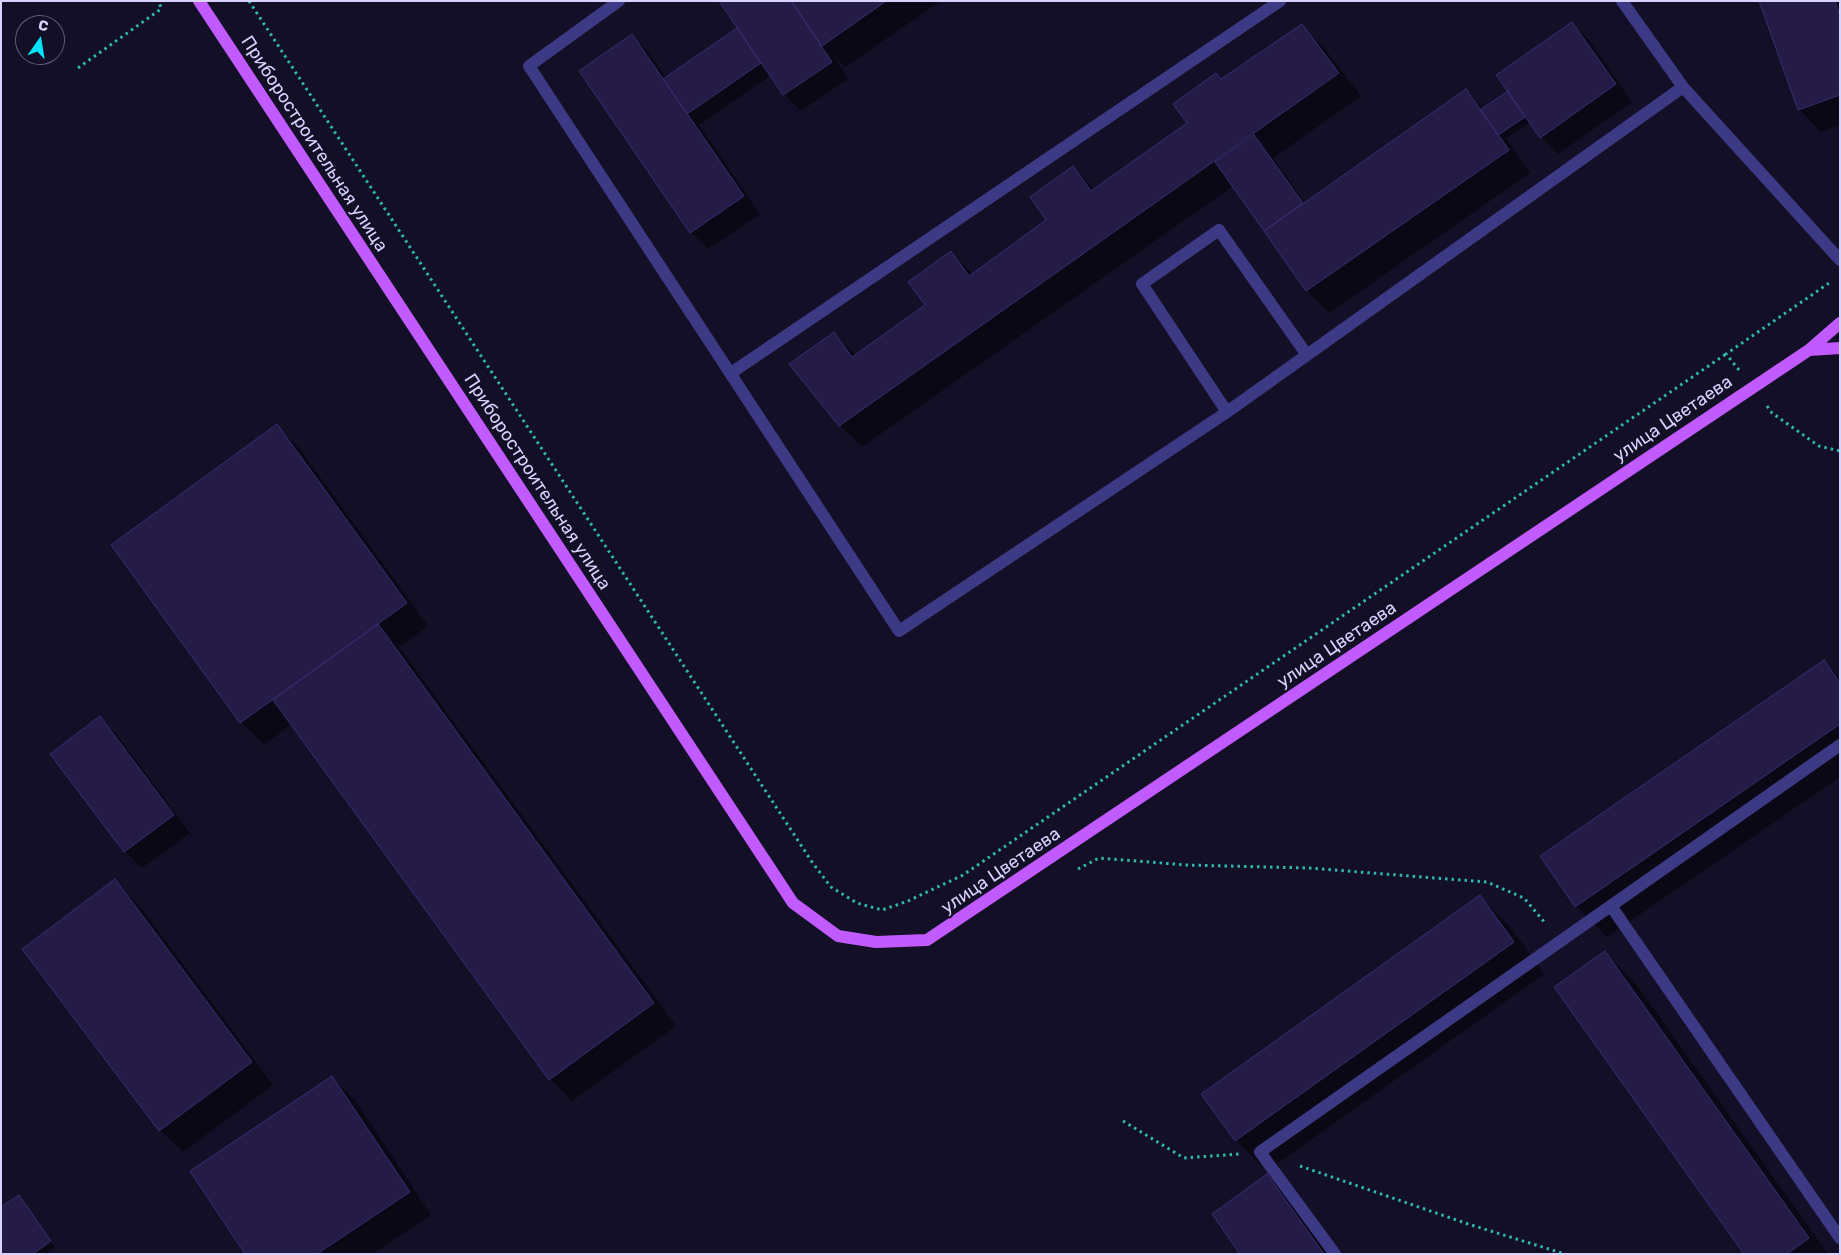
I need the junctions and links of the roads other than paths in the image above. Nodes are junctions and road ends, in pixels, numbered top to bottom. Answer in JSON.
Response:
{"nodes":[{"id":1,"x":199,"y":1,"type":"edge"},
{"id":2,"x":619,"y":1,"type":"edge"},
{"id":3,"x":1280,"y":1,"type":"edge"},
{"id":4,"x":1622,"y":1,"type":"edge"},
{"id":5,"x":1683,"y":87,"type":"junction"},
{"id":6,"x":1840,"y":260,"type":"edge"},
{"id":7,"x":1840,"y":323,"type":"edge"},
{"id":8,"x":1840,"y":348,"type":"edge"},
{"id":9,"x":1809,"y":350,"type":"junction"},
{"id":10,"x":1307,"y":355,"type":"junction"},
{"id":11,"x":731,"y":374,"type":"junction"},
{"id":12,"x":1227,"y":412,"type":"junction"},
{"id":13,"x":1840,"y":745,"type":"edge"},
{"id":14,"x":1611,"y":906,"type":"junction"},
{"id":15,"x":876,"y":942,"type":"joint"},
{"id":16,"x":1840,"y":1238,"type":"edge"},
{"id":17,"x":1336,"y":1254,"type":"edge"}],
"edges":[{"from":1,"to":15,"type":"main road","name":"Приборостроительная улица"},
{"from":2,"to":11,"type":"lane"},
{"from":3,"to":11,"type":"lane"},
{"from":4,"to":5,"type":"lane"},
{"from":5,"to":6,"type":"lane"},
{"from":5,"to":10,"type":"lane"},
{"from":7,"to":9,"type":"main road","name":"улица Цветаева"},
{"from":8,"to":9,"type":"main road"},
{"from":9,"to":15,"type":"main road","name":"улица Цветаева"},
{"from":10,"to":12,"type":"lane"},
{"from":10,"to":12,"type":"lane"},
{"from":11,"to":12,"type":"lane"},
{"from":13,"to":14,"type":"lane"},
{"from":14,"to":16,"type":"lane"},
{"from":14,"to":17,"type":"lane"}]}
